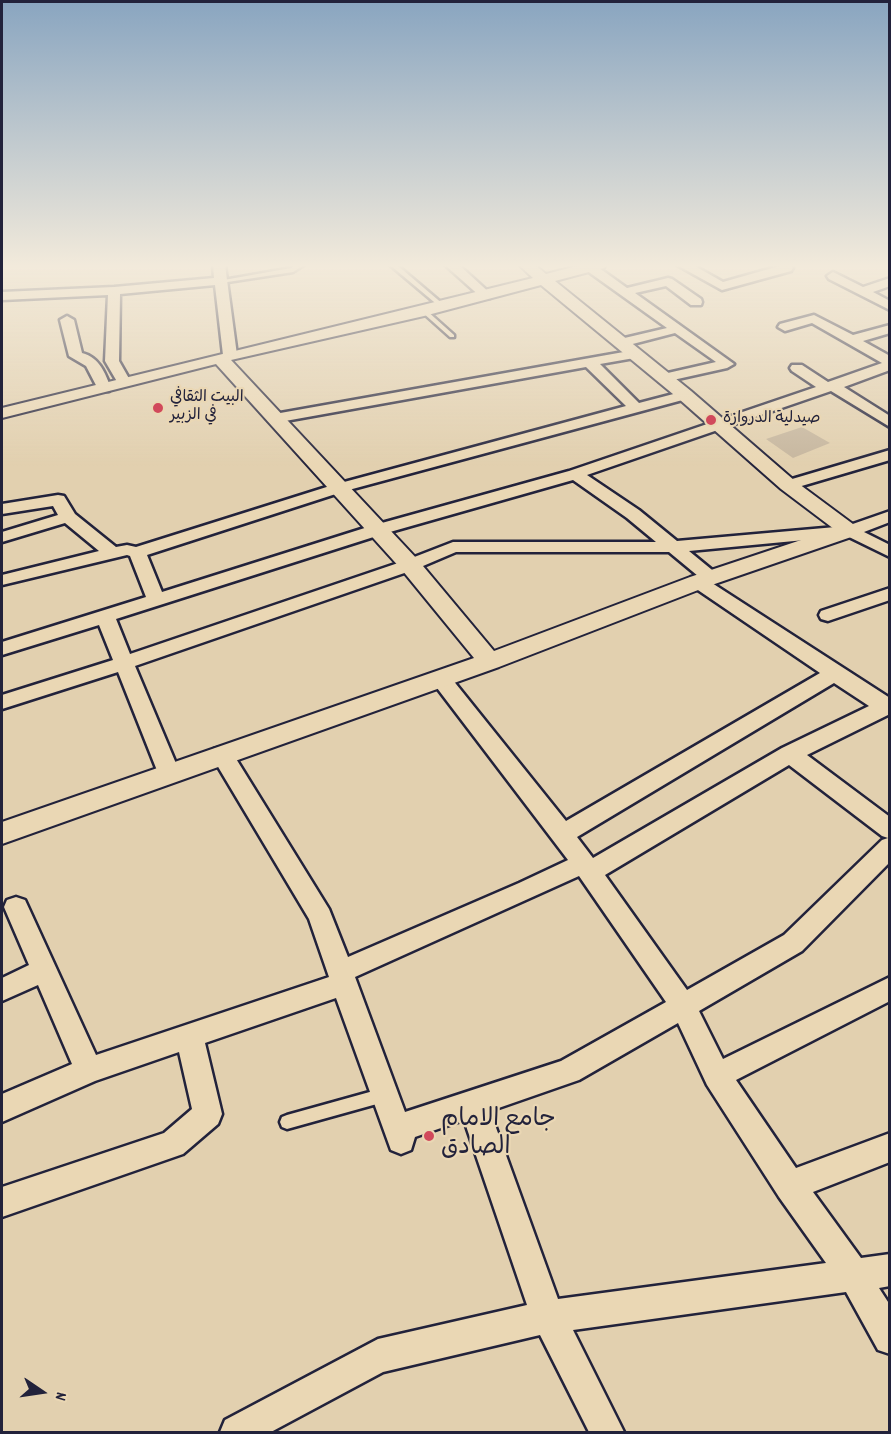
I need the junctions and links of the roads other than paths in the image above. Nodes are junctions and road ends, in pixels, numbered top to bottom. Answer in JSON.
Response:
{"nodes":[{"id":1,"x":70,"y":332,"type":"edge"},
{"id":2,"x":113,"y":332,"type":"edge"},
{"id":3,"x":224,"y":332,"type":"edge"},
{"id":4,"x":333,"y":332,"type":"edge"},
{"id":5,"x":447,"y":332,"type":"edge"},
{"id":6,"x":608,"y":332,"type":"edge"},
{"id":7,"x":669,"y":332,"type":"edge"},
{"id":8,"x":681,"y":332,"type":"edge"},
{"id":9,"x":837,"y":332,"type":"edge"},
{"id":10,"x":877,"y":332,"type":"edge"},
{"id":11,"x":452,"y":336,"type":"dead end"},
{"id":12,"x":851,"y":340,"type":"junction"},
{"id":13,"x":628,"y":348,"type":"junction"},
{"id":14,"x":113,"y":354,"type":"junction"},
{"id":15,"x":225,"y":357,"type":"junction"},
{"id":16,"x":87,"y":358,"type":"junction"},
{"id":17,"x":589,"y":362,"type":"junction"},
{"id":18,"x":890,"y":364,"type":"edge"},
{"id":19,"x":797,"y":368,"type":"dead end"},
{"id":20,"x":664,"y":378,"type":"junction"},
{"id":21,"x":124,"y":382,"type":"junction"},
{"id":22,"x":830,"y":387,"type":"junction"},
{"id":23,"x":104,"y":388,"type":"junction"},
{"id":24,"x":686,"y":396,"type":"junction"},
{"id":25,"x":636,"y":408,"type":"junction"},
{"id":26,"x":2,"y":413,"type":"edge"},
{"id":27,"x":274,"y":418,"type":"junction"},
{"id":28,"x":890,"y":423,"type":"edge"},
{"id":29,"x":720,"y":426,"type":"junction"},
{"id":30,"x":890,"y":455,"type":"edge"},
{"id":31,"x":575,"y":474,"type":"junction"},
{"id":32,"x":788,"y":485,"type":"junction"},
{"id":33,"x":339,"y":488,"type":"junction"},
{"id":34,"x":2,"y":509,"type":"edge"},
{"id":35,"x":890,"y":516,"type":"edge"},
{"id":36,"x":68,"y":517,"type":"junction"},
{"id":37,"x":377,"y":530,"type":"junction"},
{"id":38,"x":850,"y":531,"type":"junction"},
{"id":39,"x":2,"y":537,"type":"edge"},
{"id":40,"x":673,"y":547,"type":"junction"},
{"id":41,"x":137,"y":552,"type":"junction"},
{"id":42,"x":890,"y":552,"type":"edge"},
{"id":43,"x":112,"y":553,"type":"junction"},
{"id":44,"x":410,"y":565,"type":"junction"},
{"id":45,"x":2,"y":580,"type":"edge"},
{"id":46,"x":704,"y":580,"type":"junction"},
{"id":47,"x":890,"y":594,"type":"edge"},
{"id":48,"x":156,"y":600,"type":"junction"},
{"id":49,"x":828,"y":615,"type":"dead end"},
{"id":50,"x":105,"y":616,"type":"junction"},
{"id":51,"x":2,"y":649,"type":"edge"},
{"id":52,"x":490,"y":661,"type":"junction"},
{"id":53,"x":124,"y":663,"type":"junction"},
{"id":54,"x":834,"y":674,"type":"junction"},
{"id":55,"x":441,"y":678,"type":"junction"},
{"id":56,"x":2,"y":702,"type":"edge"},
{"id":57,"x":887,"y":706,"type":"edge"},
{"id":58,"x":790,"y":754,"type":"junction"},
{"id":59,"x":222,"y":755,"type":"junction"},
{"id":60,"x":169,"y":773,"type":"junction"},
{"id":61,"x":890,"y":830,"type":"edge"},
{"id":62,"x":2,"y":833,"type":"edge"},
{"id":63,"x":563,"y":834,"type":"junction"},
{"id":64,"x":890,"y":847,"type":"edge"},
{"id":65,"x":587,"y":867,"type":"junction"},
{"id":66,"x":16,"y":907,"type":"dead end"},
{"id":67,"x":44,"y":970,"type":"junction"},
{"id":68,"x":342,"y":978,"type":"junction"},
{"id":69,"x":890,"y":988,"type":"edge"},
{"id":70,"x":2,"y":990,"type":"edge"},
{"id":71,"x":682,"y":1006,"type":"junction"},
{"id":72,"x":189,"y":1036,"type":"junction"},
{"id":73,"x":89,"y":1070,"type":"junction"},
{"id":74,"x":717,"y":1076,"type":"junction"},
{"id":75,"x":384,"y":1095,"type":"junction"},
{"id":76,"x":473,"y":1103,"type":"junction"},
{"id":77,"x":2,"y":1108,"type":"edge"},
{"id":78,"x":287,"y":1122,"type":"dead end"},
{"id":79,"x":890,"y":1147,"type":"edge"},
{"id":80,"x":790,"y":1186,"type":"junction"},
{"id":81,"x":2,"y":1202,"type":"edge"},
{"id":82,"x":890,"y":1270,"type":"edge"},
{"id":83,"x":853,"y":1274,"type":"junction"},
{"id":84,"x":548,"y":1317,"type":"junction"},
{"id":85,"x":890,"y":1338,"type":"edge"},
{"id":86,"x":237,"y":1432,"type":"edge"},
{"id":87,"x":607,"y":1432,"type":"edge"}],
"edges":[{"from":1,"to":16,"type":"street"},
{"from":2,"to":14,"type":"street"},
{"from":3,"to":15,"type":"street"},
{"from":4,"to":15,"type":"street"},
{"from":5,"to":11,"type":"lane"},
{"from":6,"to":13,"type":"street"},
{"from":7,"to":13,"type":"street"},
{"from":8,"to":20,"type":"street"},
{"from":9,"to":12,"type":"street"},
{"from":10,"to":12,"type":"street"},
{"from":12,"to":18,"type":"street"},
{"from":13,"to":17,"type":"street"},
{"from":13,"to":20,"type":"street"},
{"from":14,"to":16,"type":"street"},
{"from":14,"to":21,"type":"street"},
{"from":15,"to":21,"type":"street"},
{"from":15,"to":27,"type":"street"},
{"from":16,"to":23,"type":"street"},
{"from":17,"to":25,"type":"street"},
{"from":17,"to":27,"type":"street"},
{"from":18,"to":22,"type":"street"},
{"from":19,"to":22,"type":"street"},
{"from":20,"to":24,"type":"street"},
{"from":21,"to":23,"type":"street"},
{"from":22,"to":28,"type":"street"},
{"from":22,"to":29,"type":"street"},
{"from":23,"to":26,"type":"street"},
{"from":24,"to":25,"type":"street"},
{"from":24,"to":29,"type":"street"},
{"from":25,"to":33,"type":"street"},
{"from":27,"to":33,"type":"street"},
{"from":29,"to":31,"type":"street"},
{"from":29,"to":32,"type":"street"},
{"from":30,"to":32,"type":"street"},
{"from":31,"to":37,"type":"street"},
{"from":31,"to":40,"type":"street"},
{"from":32,"to":38,"type":"street"},
{"from":33,"to":37,"type":"street"},
{"from":33,"to":41,"type":"street"},
{"from":34,"to":36,"type":"street"},
{"from":35,"to":38,"type":"street"},
{"from":36,"to":39,"type":"street"},
{"from":36,"to":43,"type":"street"},
{"from":37,"to":44,"type":"street"},
{"from":37,"to":48,"type":"street"},
{"from":38,"to":40,"type":"street"},
{"from":38,"to":42,"type":"street"},
{"from":38,"to":46,"type":"street"},
{"from":40,"to":44,"type":"street"},
{"from":40,"to":46,"type":"street"},
{"from":41,"to":43,"type":"street"},
{"from":41,"to":48,"type":"street"},
{"from":43,"to":45,"type":"street"},
{"from":44,"to":52,"type":"street"},
{"from":44,"to":53,"type":"street"},
{"from":46,"to":52,"type":"street"},
{"from":46,"to":54,"type":"street"},
{"from":47,"to":49,"type":"street"},
{"from":48,"to":50,"type":"street"},
{"from":50,"to":51,"type":"street"},
{"from":50,"to":53,"type":"street"},
{"from":52,"to":55,"type":"street"},
{"from":53,"to":56,"type":"street"},
{"from":53,"to":60,"type":"street"},
{"from":54,"to":57,"type":"street"},
{"from":54,"to":63,"type":"street"},
{"from":55,"to":59,"type":"street"},
{"from":55,"to":63,"type":"street"},
{"from":57,"to":58,"type":"street"},
{"from":58,"to":61,"type":"street"},
{"from":58,"to":65,"type":"street"},
{"from":59,"to":60,"type":"street"},
{"from":59,"to":68,"type":"street"},
{"from":60,"to":62,"type":"street"},
{"from":63,"to":65,"type":"street"},
{"from":64,"to":71,"type":"street"},
{"from":65,"to":68,"type":"street"},
{"from":65,"to":71,"type":"street"},
{"from":66,"to":67,"type":"street"},
{"from":67,"to":70,"type":"street"},
{"from":67,"to":73,"type":"street"},
{"from":68,"to":72,"type":"street"},
{"from":68,"to":75,"type":"street"},
{"from":69,"to":74,"type":"street"},
{"from":71,"to":74,"type":"street"},
{"from":71,"to":76,"type":"street"},
{"from":72,"to":73,"type":"street"},
{"from":72,"to":81,"type":"street"},
{"from":73,"to":77,"type":"street"},
{"from":74,"to":80,"type":"street"},
{"from":75,"to":76,"type":"street"},
{"from":75,"to":78,"type":"lane"},
{"from":76,"to":84,"type":"street"},
{"from":79,"to":80,"type":"street"},
{"from":80,"to":83,"type":"street"},
{"from":82,"to":83,"type":"street"},
{"from":83,"to":84,"type":"street"},
{"from":83,"to":85,"type":"street"},
{"from":84,"to":86,"type":"street"},
{"from":84,"to":87,"type":"street"}]}
